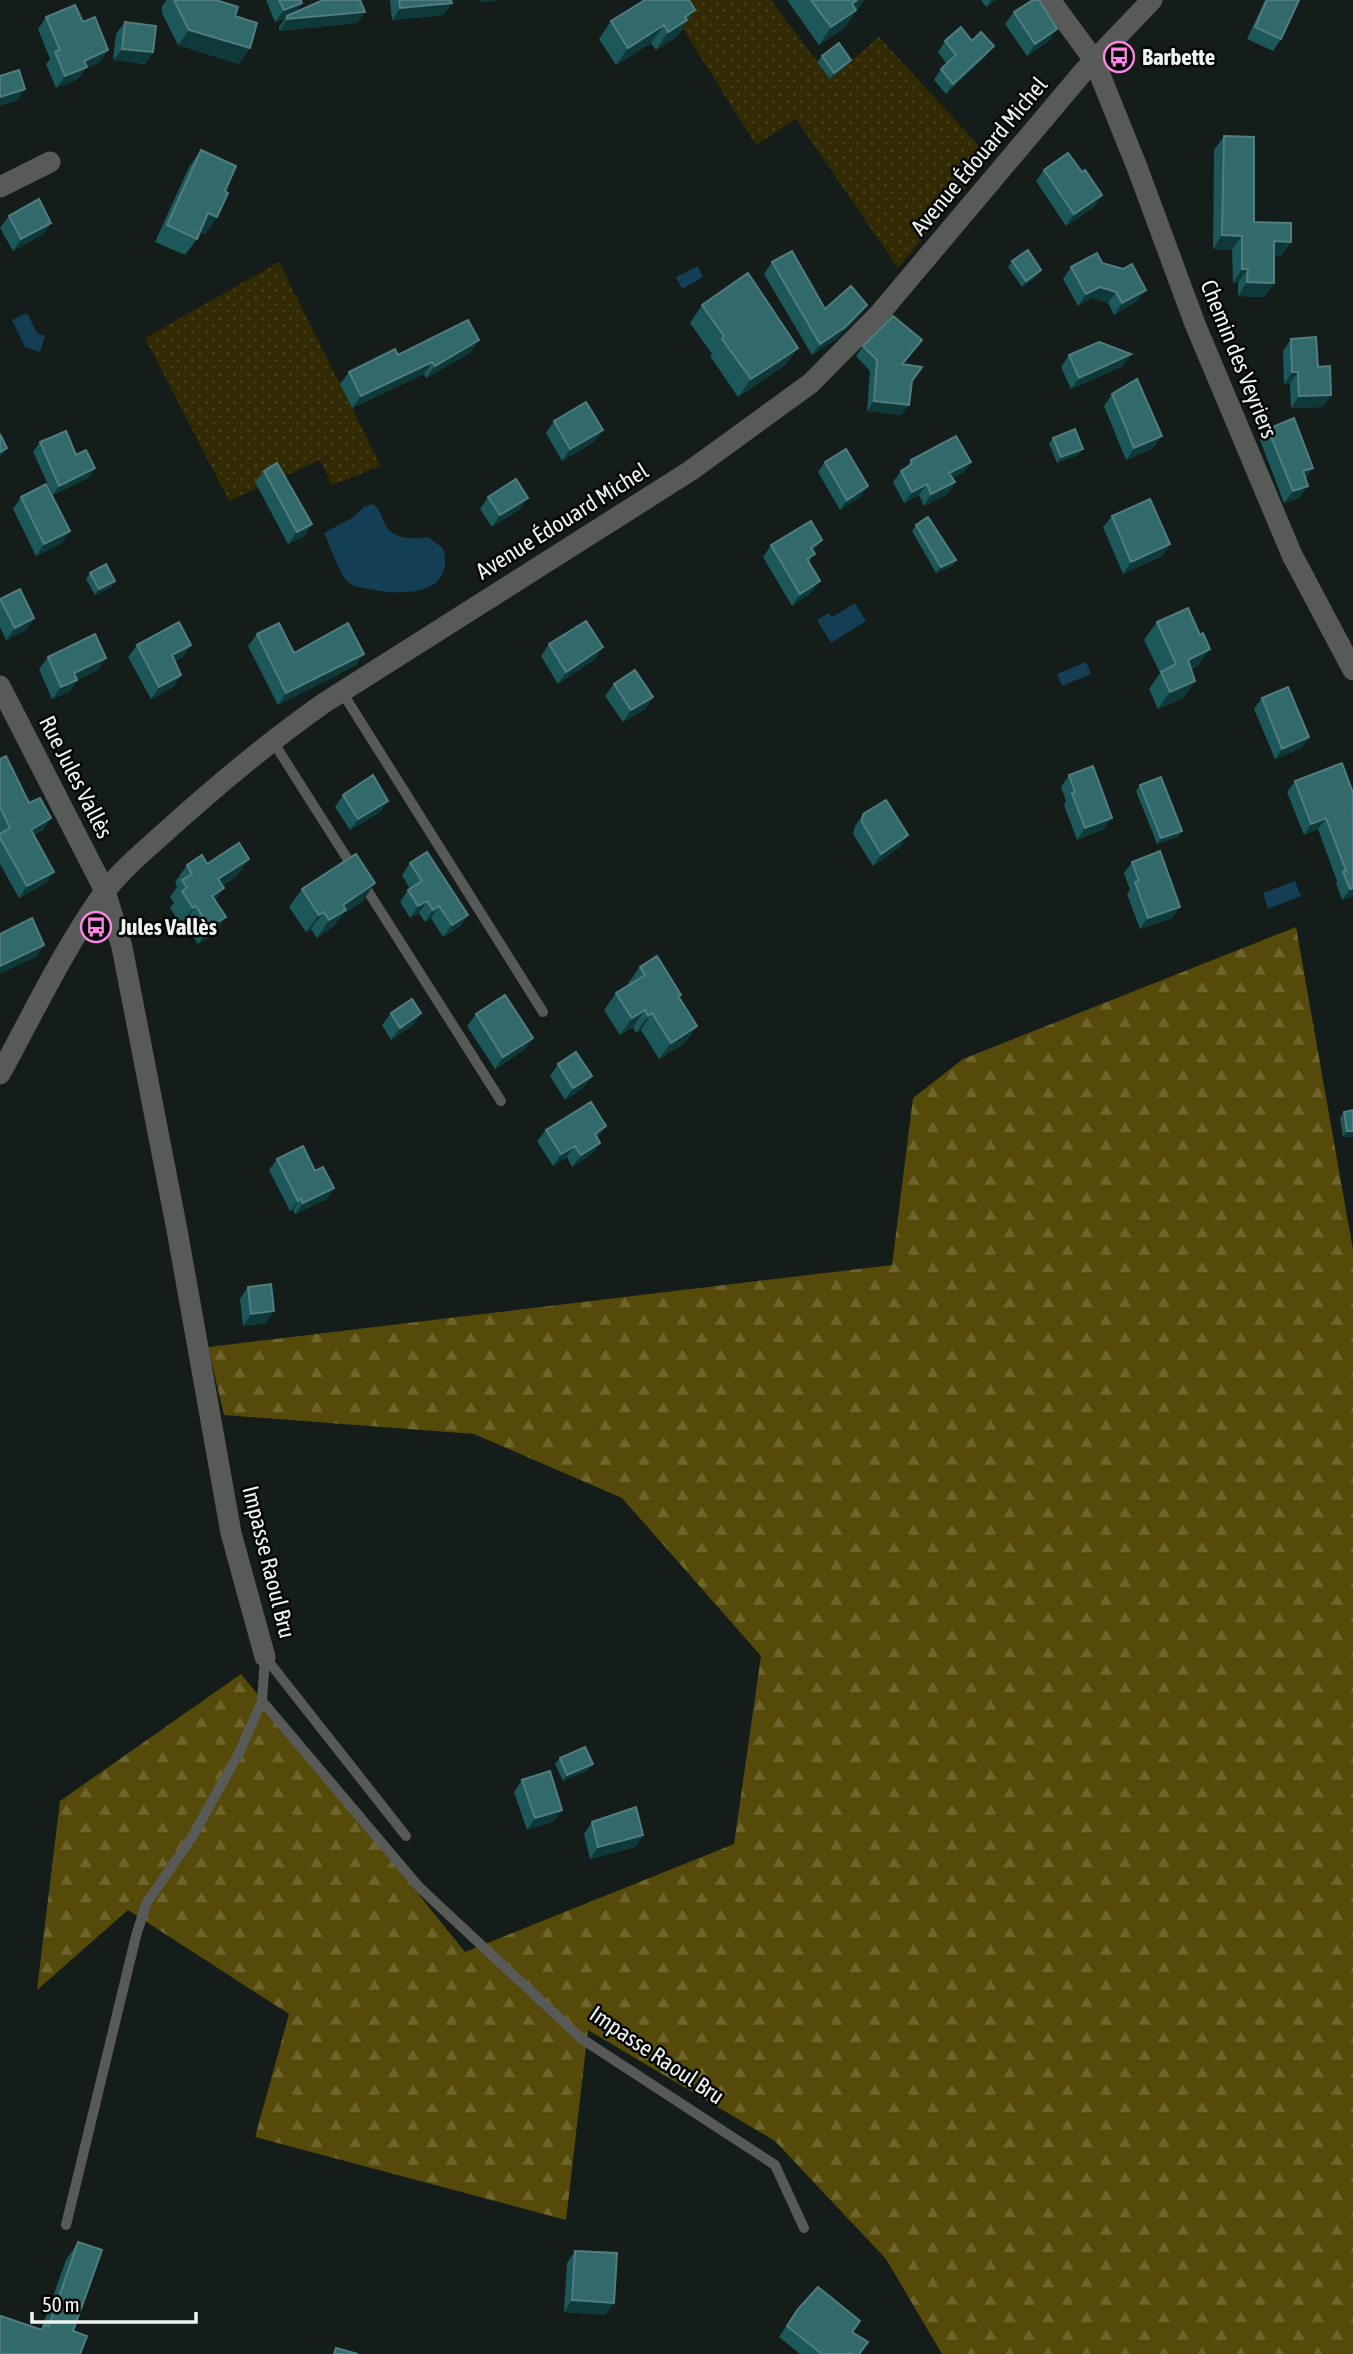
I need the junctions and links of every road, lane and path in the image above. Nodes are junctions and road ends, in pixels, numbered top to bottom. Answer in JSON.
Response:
{"nodes":[{"id":1,"x":1050,"y":0,"type":"edge"},
{"id":2,"x":1152,"y":0,"type":"edge"},
{"id":3,"x":1094,"y":60,"type":"junction"},
{"id":4,"x":50,"y":162,"type":"dead end"},
{"id":5,"x":0,"y":187,"type":"edge"},
{"id":6,"x":1353,"y":670,"type":"edge"},
{"id":7,"x":0,"y":686,"type":"edge"},
{"id":8,"x":342,"y":692,"type":"junction"},
{"id":9,"x":272,"y":740,"type":"junction"},
{"id":10,"x":105,"y":891,"type":"junction"},
{"id":11,"x":543,"y":1012,"type":"dead end"},
{"id":12,"x":0,"y":1074,"type":"edge"},
{"id":13,"x":501,"y":1101,"type":"dead end"},
{"id":14,"x":265,"y":1657,"type":"junction"},
{"id":15,"x":262,"y":1701,"type":"junction"},
{"id":16,"x":406,"y":1836,"type":"dead end"},
{"id":17,"x":66,"y":2225,"type":"dead end"},
{"id":18,"x":804,"y":2228,"type":"dead end"}],
"edges":[{"from":1,"to":3,"type":"street","name":"Chemin des Veyriers"},
{"from":2,"to":3,"type":"street","name":"Avenue Édouard Michel"},
{"from":3,"to":6,"type":"street","name":"Chemin des Veyriers"},
{"from":3,"to":8,"type":"street","name":"Avenue Édouard Michel"},
{"from":4,"to":5,"type":"street"},
{"from":7,"to":10,"type":"street","name":"Rue Jules Vallès"},
{"from":8,"to":9,"type":"street","name":"Avenue Édouard Michel"},
{"from":8,"to":11,"type":"lane"},
{"from":9,"to":10,"type":"street","name":"Avenue Édouard Michel"},
{"from":9,"to":13,"type":"lane"},
{"from":10,"to":12,"type":"street","name":"Avenue Édouard Michel"},
{"from":10,"to":14,"type":"street","name":"Impasse Raoul Bru"},
{"from":14,"to":15,"type":"lane","name":"Impasse Raoul Bru"},
{"from":14,"to":16,"type":"lane"},
{"from":15,"to":17,"type":"lane"},
{"from":15,"to":18,"type":"lane","name":"Impasse Raoul Bru"}]}
